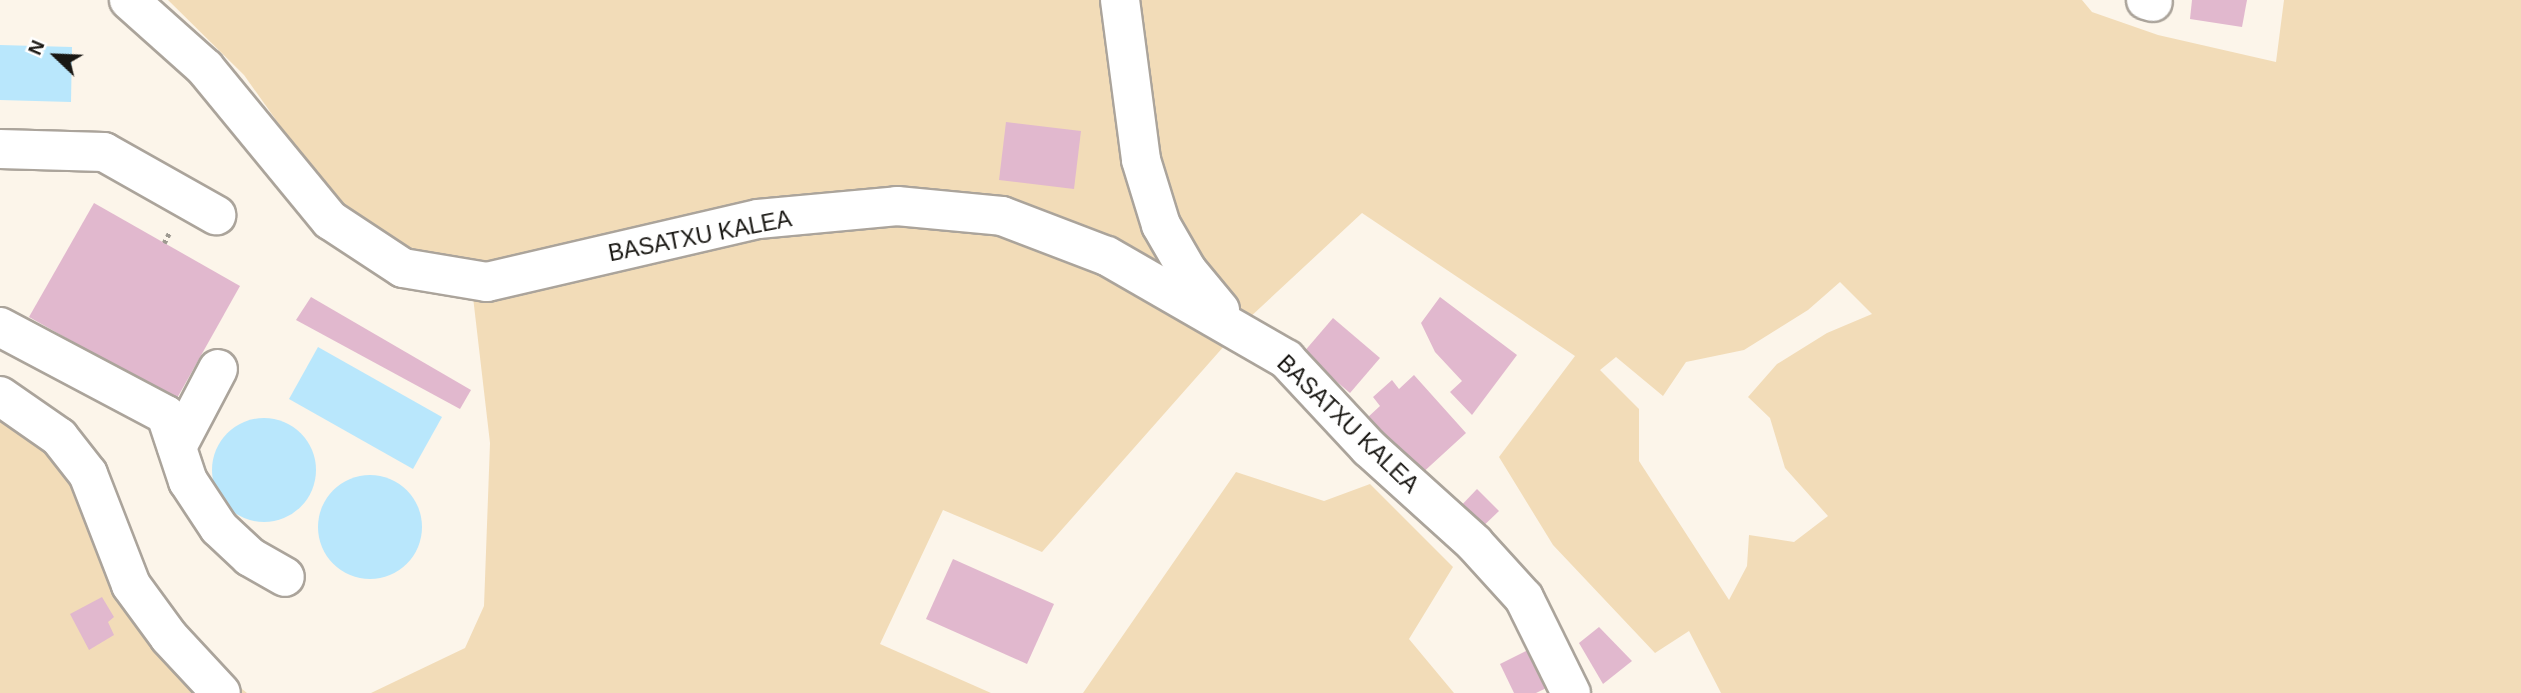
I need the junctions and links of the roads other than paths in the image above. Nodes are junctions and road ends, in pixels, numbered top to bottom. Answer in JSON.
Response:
{"nodes":[{"id":1,"x":129,"y":0,"type":"edge"},
{"id":2,"x":1119,"y":0,"type":"edge"},
{"id":3,"x":0,"y":149,"type":"edge"},
{"id":4,"x":216,"y":215,"type":"dead end"},
{"id":5,"x":0,"y":327,"type":"edge"},
{"id":6,"x":1237,"y":330,"type":"junction"},
{"id":7,"x":218,"y":369,"type":"dead end"},
{"id":8,"x":0,"y":396,"type":"edge"},
{"id":9,"x":177,"y":447,"type":"junction"},
{"id":10,"x":285,"y":576,"type":"dead end"},
{"id":11,"x":221,"y":693,"type":"edge"},
{"id":12,"x":1571,"y":693,"type":"edge"}],
"edges":[{"from":1,"to":6,"type":"street","name":"BASATXU KALEA"},
{"from":2,"to":6,"type":"street"},
{"from":3,"to":4,"type":"street"},
{"from":5,"to":9,"type":"street"},
{"from":6,"to":12,"type":"street","name":"BASATXU KALEA"},
{"from":7,"to":9,"type":"street"},
{"from":8,"to":11,"type":"street"},
{"from":9,"to":10,"type":"street"}]}
